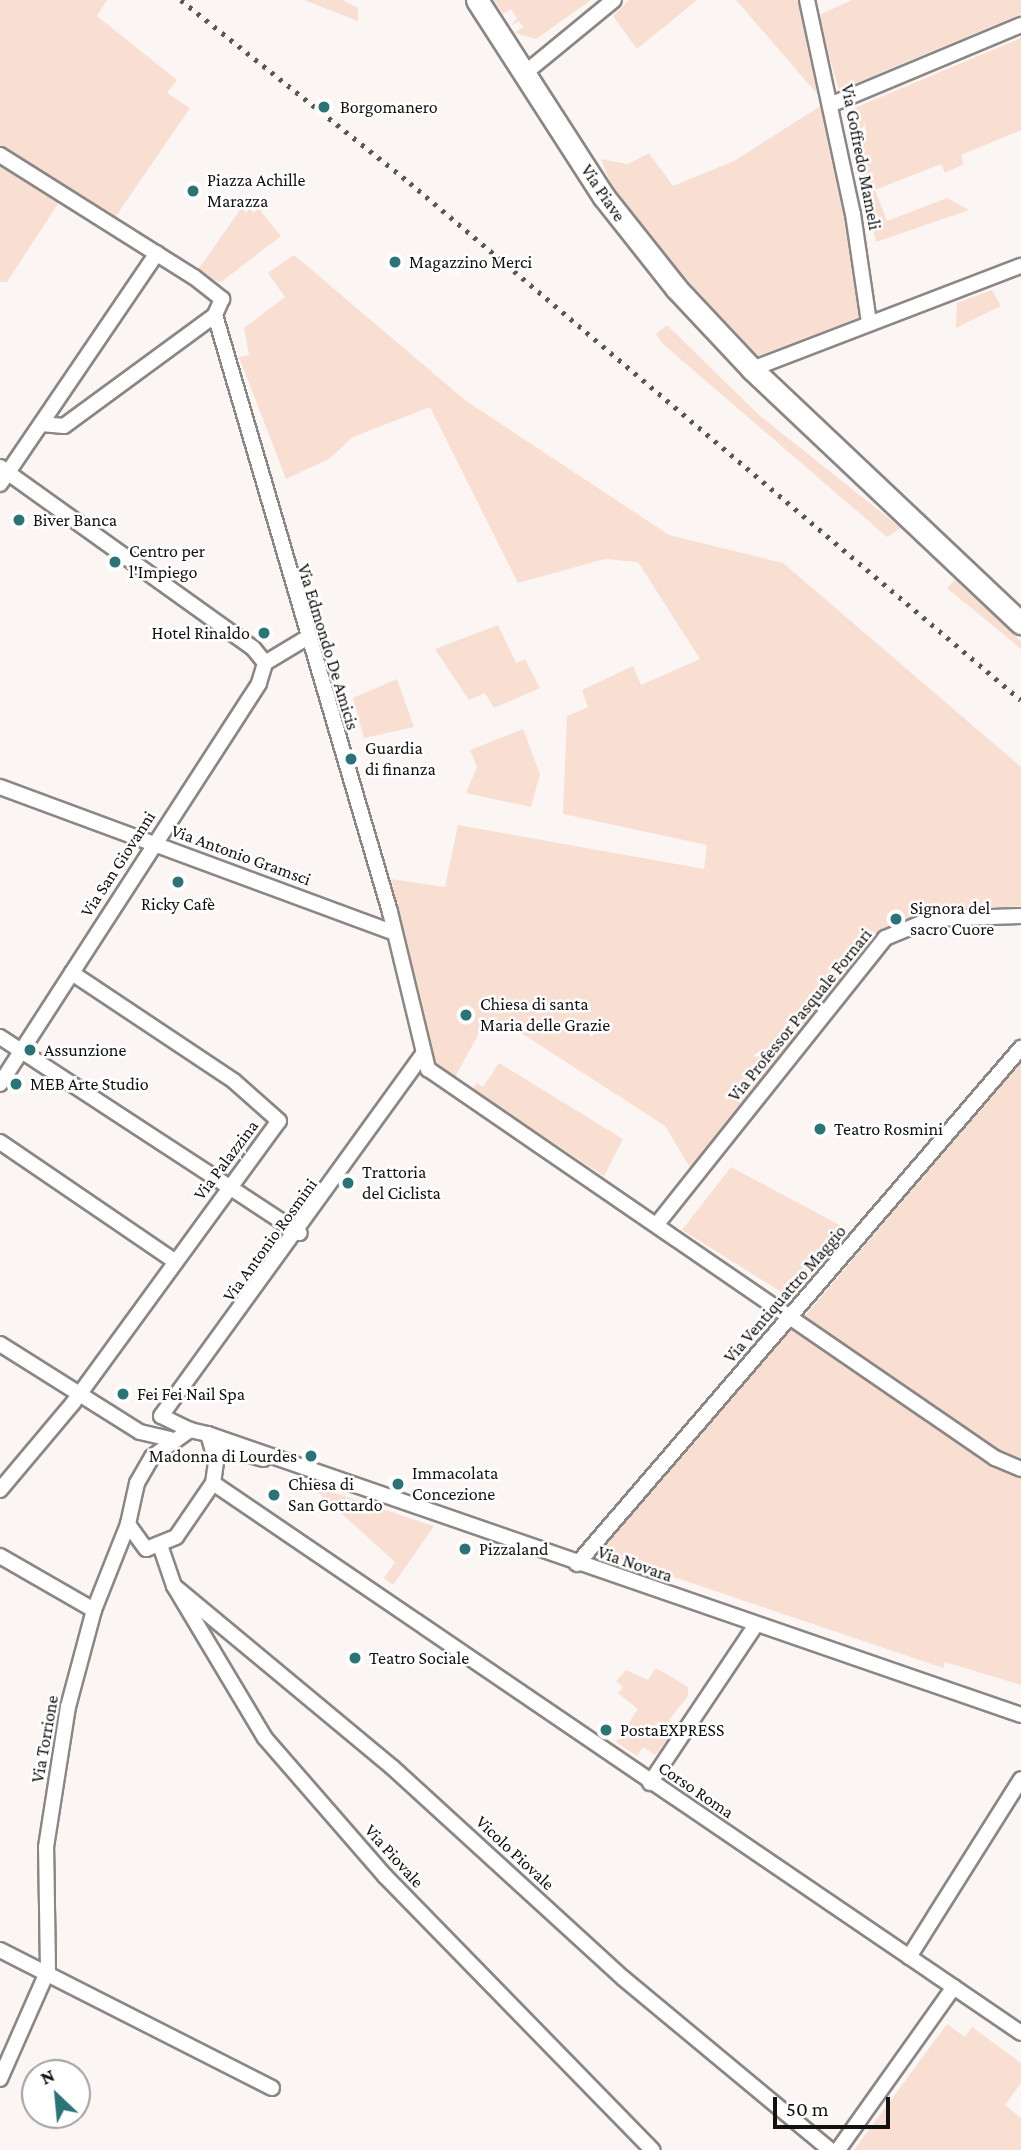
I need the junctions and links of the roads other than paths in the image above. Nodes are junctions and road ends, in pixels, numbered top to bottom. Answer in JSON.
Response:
{"nodes":[{"id":1,"x":477,"y":0,"type":"edge"},
{"id":2,"x":614,"y":0,"type":"edge"},
{"id":3,"x":807,"y":0,"type":"edge"},
{"id":4,"x":1021,"y":25,"type":"edge"},
{"id":5,"x":525,"y":73,"type":"junction"},
{"id":6,"x":832,"y":104,"type":"junction"},
{"id":7,"x":0,"y":155,"type":"edge"},
{"id":8,"x":157,"y":253,"type":"junction"},
{"id":9,"x":1021,"y":266,"type":"edge"},
{"id":10,"x":215,"y":315,"type":"junction"},
{"id":11,"x":869,"y":323,"type":"junction"},
{"id":12,"x":752,"y":369,"type":"junction"},
{"id":13,"x":41,"y":424,"type":"junction"},
{"id":14,"x":2,"y":475,"type":"edge"},
{"id":15,"x":1021,"y":623,"type":"edge"},
{"id":16,"x":305,"y":639,"type":"junction"},
{"id":17,"x":265,"y":663,"type":"junction"},
{"id":18,"x":0,"y":787,"type":"edge"},
{"id":19,"x":153,"y":844,"type":"junction"},
{"id":20,"x":1021,"y":916,"type":"edge"},
{"id":21,"x":390,"y":932,"type":"junction"},
{"id":22,"x":72,"y":973,"type":"junction"},
{"id":23,"x":0,"y":1037,"type":"edge"},
{"id":24,"x":1021,"y":1048,"type":"edge"},
{"id":25,"x":22,"y":1051,"type":"junction"},
{"id":26,"x":423,"y":1054,"type":"junction"},
{"id":27,"x":0,"y":1084,"type":"edge"},
{"id":28,"x":0,"y":1142,"type":"edge"},
{"id":29,"x":228,"y":1190,"type":"junction"},
{"id":30,"x":657,"y":1224,"type":"junction"},
{"id":31,"x":299,"y":1233,"type":"junction"},
{"id":32,"x":173,"y":1260,"type":"junction"},
{"id":33,"x":792,"y":1315,"type":"junction"},
{"id":34,"x":0,"y":1344,"type":"edge"},
{"id":35,"x":78,"y":1397,"type":"junction"},
{"id":36,"x":190,"y":1430,"type":"junction"},
{"id":37,"x":208,"y":1434,"type":"junction"},
{"id":38,"x":170,"y":1440,"type":"junction"},
{"id":39,"x":216,"y":1462,"type":"junction"},
{"id":40,"x":292,"y":1466,"type":"junction"},
{"id":41,"x":1021,"y":1469,"type":"edge"},
{"id":42,"x":213,"y":1483,"type":"junction"},
{"id":43,"x":0,"y":1490,"type":"edge"},
{"id":44,"x":128,"y":1524,"type":"junction"},
{"id":45,"x":161,"y":1548,"type":"junction"},
{"id":46,"x":0,"y":1556,"type":"edge"},
{"id":47,"x":577,"y":1564,"type":"junction"},
{"id":48,"x":174,"y":1586,"type":"junction"},
{"id":49,"x":93,"y":1610,"type":"junction"},
{"id":50,"x":755,"y":1626,"type":"junction"},
{"id":51,"x":1021,"y":1715,"type":"edge"},
{"id":52,"x":1021,"y":1779,"type":"edge"},
{"id":53,"x":650,"y":1783,"type":"junction"},
{"id":54,"x":0,"y":1950,"type":"edge"},
{"id":55,"x":909,"y":1956,"type":"junction"},
{"id":56,"x":48,"y":1970,"type":"junction"},
{"id":57,"x":954,"y":1987,"type":"junction"},
{"id":58,"x":1021,"y":2033,"type":"edge"},
{"id":59,"x":0,"y":2079,"type":"edge"},
{"id":60,"x":272,"y":2088,"type":"dead end"},
{"id":61,"x":652,"y":2150,"type":"edge"},
{"id":62,"x":830,"y":2150,"type":"edge"},
{"id":63,"x":838,"y":2150,"type":"edge"}],
"edges":[{"from":1,"to":5,"type":"main road","name":"Via Piave"},
{"from":2,"to":5,"type":"street"},
{"from":3,"to":6,"type":"street","name":"Via Goffredo Mameli"},
{"from":4,"to":6,"type":"street"},
{"from":5,"to":12,"type":"main road","name":"Via Piave"},
{"from":6,"to":11,"type":"street","name":"Via Goffredo Mameli"},
{"from":7,"to":8,"type":"street"},
{"from":8,"to":10,"type":"street"},
{"from":8,"to":13,"type":"street"},
{"from":9,"to":11,"type":"street"},
{"from":10,"to":13,"type":"street"},
{"from":10,"to":16,"type":"street","name":"Via Edmondo De Amicis"},
{"from":11,"to":12,"type":"street"},
{"from":12,"to":15,"type":"main road","name":"Via Piave"},
{"from":13,"to":14,"type":"street"},
{"from":14,"to":17,"type":"street"},
{"from":16,"to":17,"type":"street"},
{"from":16,"to":21,"type":"street","name":"Via Edmondo De Amicis"},
{"from":17,"to":19,"type":"street","name":"Via San Giovanni"},
{"from":18,"to":19,"type":"street","name":"Via Antonio Gramsci"},
{"from":19,"to":21,"type":"street","name":"Via Antonio Gramsci"},
{"from":19,"to":22,"type":"street","name":"Via San Giovanni"},
{"from":20,"to":30,"type":"street","name":"Via Professor Pasquale Fornari"},
{"from":21,"to":26,"type":"street","name":"Via Edmondo De Amicis"},
{"from":22,"to":25,"type":"street","name":"Via San Giovanni"},
{"from":22,"to":29,"type":"street","name":"Via Palazzina"},
{"from":23,"to":25,"type":"street"},
{"from":24,"to":33,"type":"street","name":"Via Ventiquattro Maggio"},
{"from":25,"to":27,"type":"street","name":"Via San Giovanni"},
{"from":25,"to":29,"type":"street"},
{"from":26,"to":30,"type":"street","name":"Via Edmondo De Amicis"},
{"from":26,"to":31,"type":"street","name":"Via Antonio Rosmini"},
{"from":28,"to":32,"type":"street"},
{"from":29,"to":31,"type":"street"},
{"from":29,"to":32,"type":"street","name":"Via Palazzina"},
{"from":30,"to":33,"type":"street"},
{"from":31,"to":36,"type":"street","name":"Via Antonio Rosmini"},
{"from":32,"to":35,"type":"street","name":"Via Palazzina"},
{"from":33,"to":41,"type":"street"},
{"from":33,"to":47,"type":"street","name":"Via Ventiquattro Maggio"},
{"from":34,"to":35,"type":"street"},
{"from":35,"to":38,"type":"street"},
{"from":35,"to":43,"type":"street","name":"Via Palazzina"},
{"from":36,"to":37,"type":"street","name":"Via Novara"},
{"from":36,"to":38,"type":"street"},
{"from":37,"to":39,"type":"street"},
{"from":37,"to":40,"type":"street","name":"Via Novara"},
{"from":38,"to":44,"type":"street","name":"Via Torrione"},
{"from":39,"to":40,"type":"street"},
{"from":39,"to":42,"type":"street"},
{"from":40,"to":47,"type":"street","name":"Via Novara"},
{"from":42,"to":45,"type":"street"},
{"from":42,"to":53,"type":"street","name":"Corso Roma"},
{"from":44,"to":45,"type":"street"},
{"from":44,"to":49,"type":"street","name":"Via Torrione"},
{"from":45,"to":48,"type":"street","name":"Via Piovale"},
{"from":46,"to":49,"type":"street"},
{"from":47,"to":50,"type":"street","name":"Via Novara"},
{"from":48,"to":61,"type":"street","name":"Via Piovale"},
{"from":48,"to":62,"type":"street","name":"Vicolo Piovale"},
{"from":49,"to":56,"type":"street","name":"Via Torrione"},
{"from":50,"to":51,"type":"street","name":"Via Novara"},
{"from":50,"to":53,"type":"street"},
{"from":52,"to":55,"type":"street"},
{"from":53,"to":55,"type":"street","name":"Corso Roma"},
{"from":54,"to":56,"type":"street"},
{"from":55,"to":57,"type":"street","name":"Corso Roma"},
{"from":56,"to":59,"type":"street","name":"Via Torrione"},
{"from":56,"to":60,"type":"street"},
{"from":57,"to":58,"type":"street","name":"Corso Roma"},
{"from":57,"to":63,"type":"street"}]}
